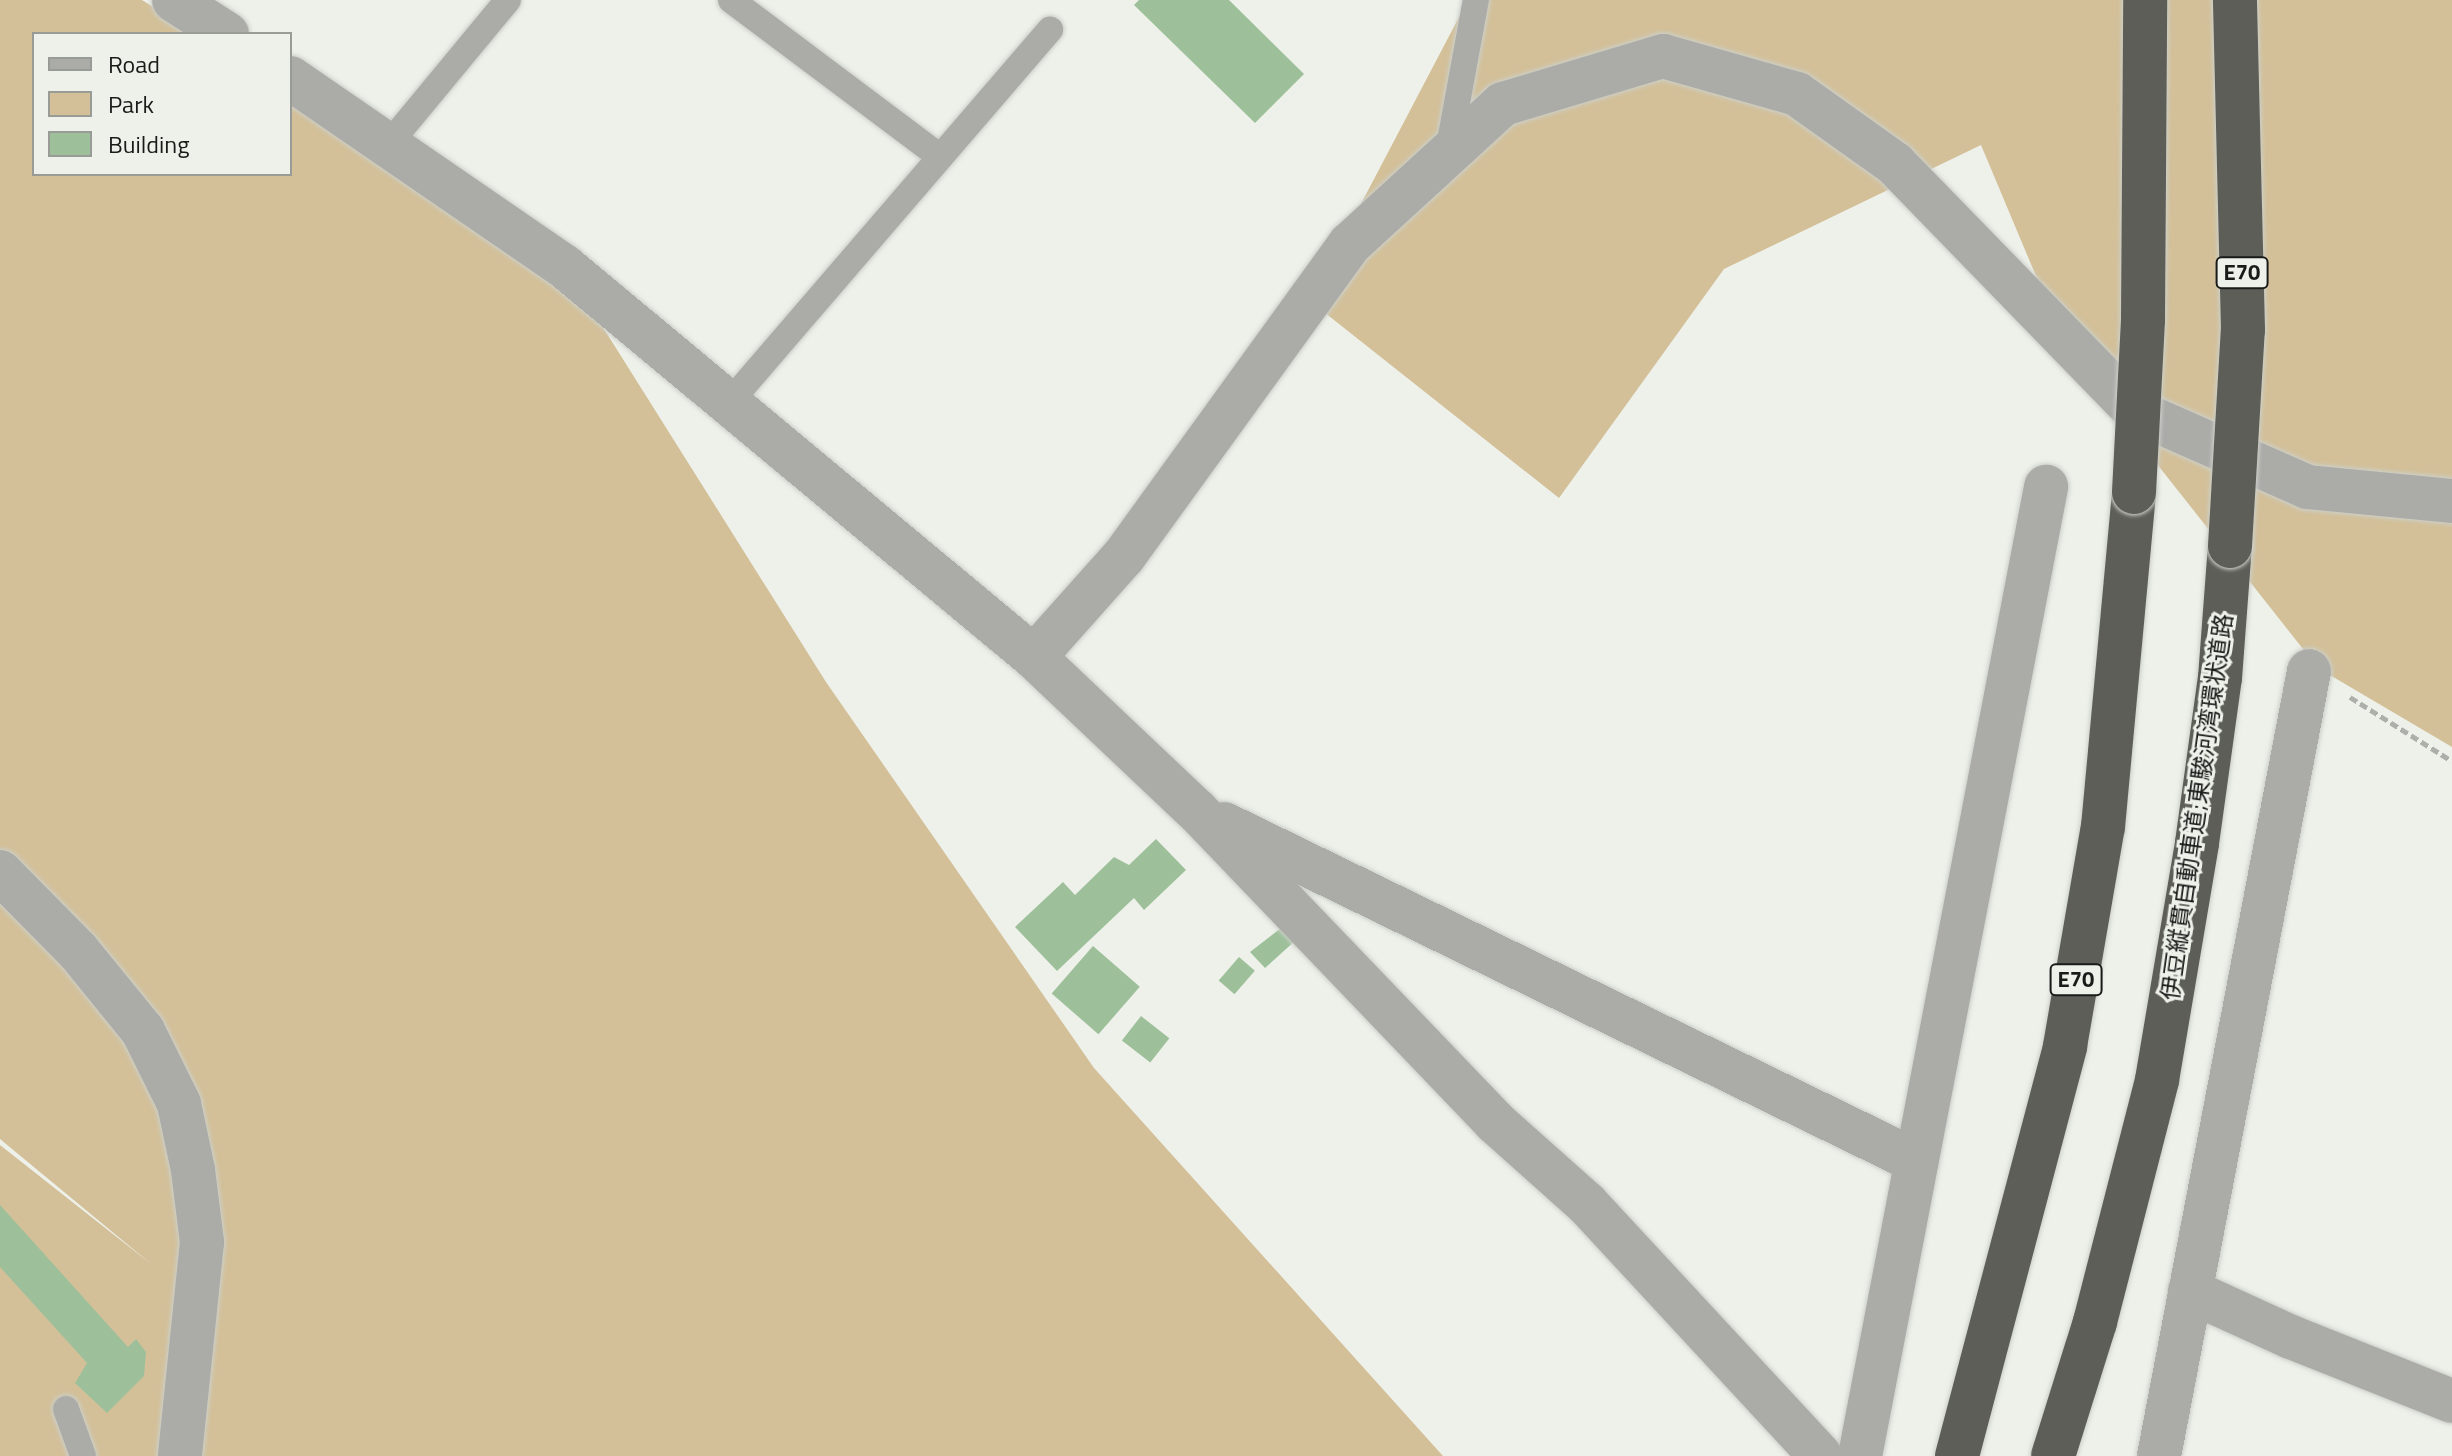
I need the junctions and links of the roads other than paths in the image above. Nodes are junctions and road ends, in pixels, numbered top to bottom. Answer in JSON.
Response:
{"nodes":[{"id":1,"x":174,"y":0,"type":"edge"},
{"id":2,"x":508,"y":0,"type":"edge"},
{"id":3,"x":731,"y":0,"type":"edge"},
{"id":4,"x":1476,"y":0,"type":"edge"},
{"id":5,"x":2145,"y":0,"type":"edge"},
{"id":6,"x":2235,"y":0,"type":"edge"},
{"id":7,"x":1050,"y":30,"type":"dead end"},
{"id":8,"x":224,"y":32,"type":"edge"},
{"id":9,"x":292,"y":79,"type":"edge"},
{"id":10,"x":388,"y":145,"type":"junction"},
{"id":11,"x":1447,"y":155,"type":"junction"},
{"id":12,"x":940,"y":157,"type":"junction"},
{"id":13,"x":728,"y":404,"type":"junction"},
{"id":14,"x":2046,"y":487,"type":"dead end"},
{"id":15,"x":2452,"y":501,"type":"edge"},
{"id":16,"x":1034,"y":657,"type":"junction"},
{"id":17,"x":2309,"y":671,"type":"road end"},
{"id":18,"x":1197,"y":811,"type":"junction"},
{"id":19,"x":0,"y":872,"type":"edge"},
{"id":20,"x":1916,"y":1161,"type":"junction"},
{"id":21,"x":2190,"y":1291,"type":"junction"},
{"id":22,"x":2452,"y":1401,"type":"edge"},
{"id":23,"x":66,"y":1409,"type":"dead end"},
{"id":24,"x":83,"y":1456,"type":"edge"},
{"id":25,"x":180,"y":1456,"type":"edge"},
{"id":26,"x":1820,"y":1456,"type":"edge"},
{"id":27,"x":1860,"y":1456,"type":"edge"},
{"id":28,"x":1957,"y":1456,"type":"edge"},
{"id":29,"x":2053,"y":1456,"type":"edge"},
{"id":30,"x":2159,"y":1456,"type":"edge"}],
"edges":[{"from":1,"to":8,"type":"street"},
{"from":2,"to":10,"type":"lane"},
{"from":3,"to":12,"type":"lane"},
{"from":4,"to":11,"type":"lane"},
{"from":5,"to":28,"type":"highway","number":"E70","bridge":true},
{"from":6,"to":29,"type":"highway","name":"伊豆縦貫自動車道;東駿河湾環状道路","number":"E70","bridge":true},
{"from":7,"to":12,"type":"lane"},
{"from":9,"to":10,"type":"street"},
{"from":10,"to":13,"type":"street"},
{"from":11,"to":15,"type":"street"},
{"from":11,"to":16,"type":"street"},
{"from":12,"to":13,"type":"lane"},
{"from":13,"to":16,"type":"street"},
{"from":14,"to":20,"type":"street"},
{"from":16,"to":18,"type":"street"},
{"from":17,"to":21,"type":"street"},
{"from":18,"to":20,"type":"street"},
{"from":18,"to":26,"type":"street"},
{"from":19,"to":25,"type":"street"},
{"from":20,"to":27,"type":"street"},
{"from":21,"to":22,"type":"street"},
{"from":21,"to":30,"type":"street"},
{"from":23,"to":24,"type":"lane"}]}
